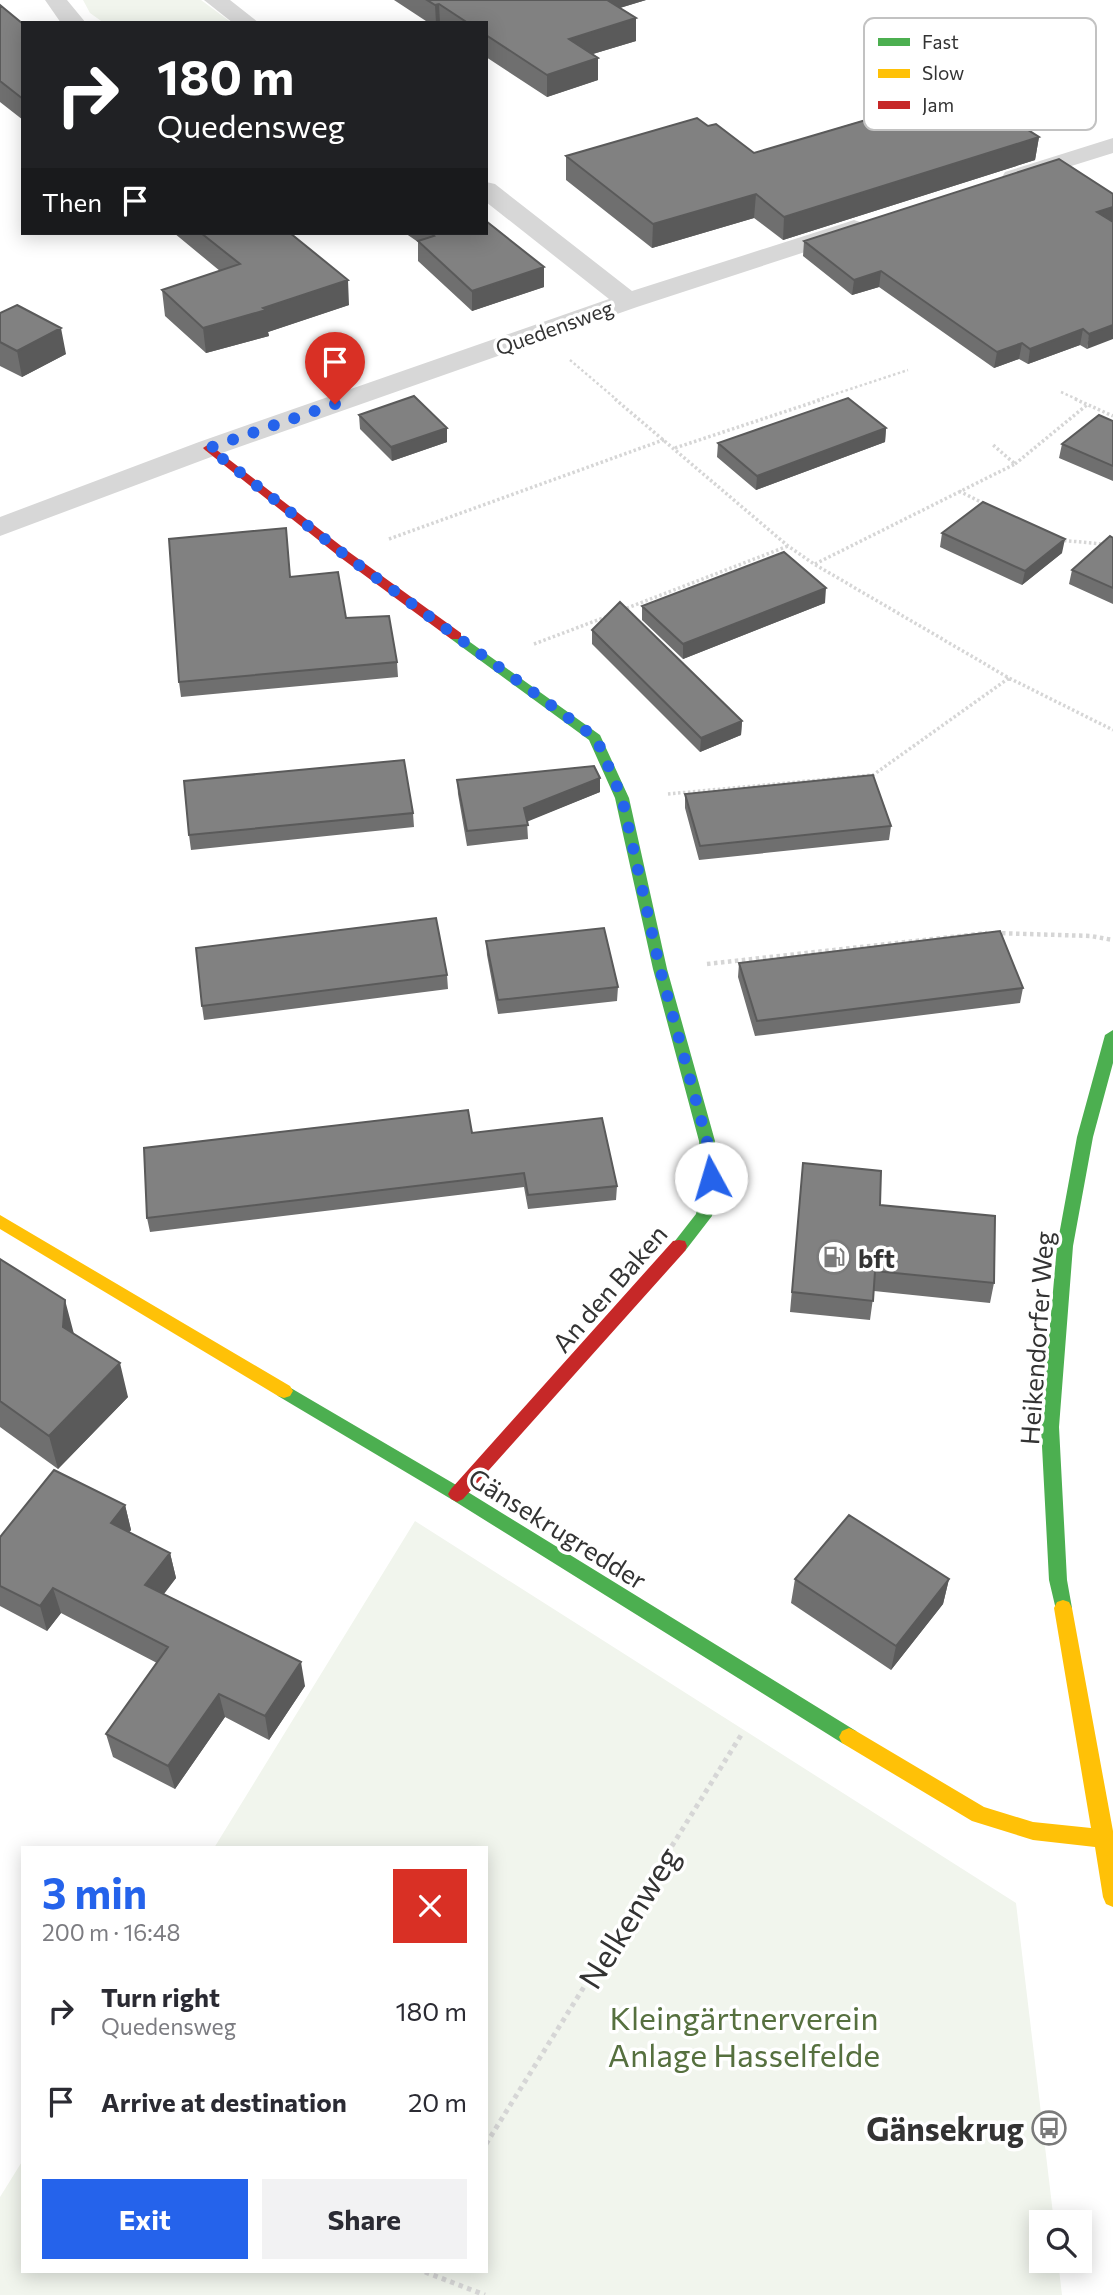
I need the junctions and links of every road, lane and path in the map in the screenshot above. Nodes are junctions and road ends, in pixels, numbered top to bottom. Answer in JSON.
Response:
{"nodes":[{"id":1,"x":56,"y":0,"type":"edge"},
{"id":2,"x":215,"y":0,"type":"edge"},
{"id":3,"x":73,"y":21,"type":"edge"},
{"id":4,"x":245,"y":21,"type":"edge"},
{"id":5,"x":1113,"y":145,"type":"edge"},
{"id":6,"x":993,"y":183,"type":"edge"},
{"id":7,"x":488,"y":191,"type":"edge"},
{"id":8,"x":874,"y":222,"type":"edge"},
{"id":9,"x":628,"y":301,"type":"junction"},
{"id":10,"x":537,"y":334,"type":"junction"},
{"id":11,"x":908,"y":370,"type":"dead end"},
{"id":12,"x":1061,"y":391,"type":"dead end"},
{"id":13,"x":1088,"y":404,"type":"junction"},
{"id":14,"x":1113,"y":416,"type":"edge"},
{"id":15,"x":666,"y":439,"type":"junction"},
{"id":16,"x":992,"y":444,"type":"dead end"},
{"id":17,"x":209,"y":448,"type":"junction"},
{"id":18,"x":674,"y":449,"type":"junction"},
{"id":19,"x":1015,"y":464,"type":"junction"},
{"id":20,"x":959,"y":491,"type":"junction"},
{"id":21,"x":996,"y":509,"type":"edge"},
{"id":22,"x":0,"y":527,"type":"edge"},
{"id":23,"x":1056,"y":538,"type":"edge"},
{"id":24,"x":788,"y":545,"type":"junction"},
{"id":25,"x":1113,"y":545,"type":"edge"},
{"id":26,"x":345,"y":555,"type":"junction"},
{"id":27,"x":814,"y":564,"type":"junction"},
{"id":28,"x":491,"y":661,"type":"junction"},
{"id":29,"x":1009,"y":678,"type":"junction"},
{"id":30,"x":1113,"y":730,"type":"edge"},
{"id":31,"x":622,"y":798,"type":"junction"},
{"id":32,"x":1113,"y":940,"type":"edge"},
{"id":33,"x":660,"y":969,"type":"junction"},
{"id":34,"x":1113,"y":1035,"type":"edge"},
{"id":35,"x":0,"y":1221,"type":"edge"},
{"id":36,"x":457,"y":1494,"type":"junction"},
{"id":37,"x":769,"y":1690,"type":"junction"},
{"id":38,"x":1108,"y":1841,"type":"edge"},
{"id":39,"x":1113,"y":1897,"type":"edge"},
{"id":40,"x":488,"y":2141,"type":"edge"},
{"id":41,"x":428,"y":2273,"type":"edge"},
{"id":42,"x":485,"y":2295,"type":"edge"}],
"edges":[{"from":1,"to":3,"type":"street"},
{"from":2,"to":4,"type":"street"},
{"from":5,"to":6,"type":"street"},
{"from":7,"to":9,"type":"street"},
{"from":8,"to":9,"type":"street","name":"Quedensweg"},
{"from":9,"to":10,"type":"street","name":"Quedensweg"},
{"from":10,"to":15,"type":"path"},
{"from":10,"to":17,"type":"street","name":"Quedensweg"},
{"from":11,"to":18,"type":"path"},
{"from":12,"to":13,"type":"path"},
{"from":13,"to":14,"type":"path"},
{"from":13,"to":19,"type":"path"},
{"from":15,"to":18,"type":"path"},
{"from":15,"to":26,"type":"path"},
{"from":16,"to":19,"type":"path"},
{"from":17,"to":22,"type":"street","name":"Quedensweg"},
{"from":17,"to":26,"type":"street","name":"An den Baken"},
{"from":18,"to":24,"type":"path"},
{"from":19,"to":20,"type":"path"},
{"from":20,"to":21,"type":"path"},
{"from":20,"to":27,"type":"path"},
{"from":23,"to":25,"type":"path"},
{"from":24,"to":27,"type":"path"},
{"from":24,"to":28,"type":"path"},
{"from":26,"to":28,"type":"street","name":"An den Baken"},
{"from":27,"to":29,"type":"path"},
{"from":28,"to":31,"type":"street","name":"An den Baken"},
{"from":29,"to":30,"type":"path"},
{"from":29,"to":31,"type":"path"},
{"from":31,"to":33,"type":"street","name":"An den Baken"},
{"from":32,"to":33,"type":"path"},
{"from":33,"to":36,"type":"street","name":"An den Baken"},
{"from":34,"to":38,"type":"street","name":"Heikendorfer Weg"},
{"from":35,"to":36,"type":"street","name":"Gänsekrugredder"},
{"from":36,"to":37,"type":"street","name":"Gänsekrugredder"},
{"from":37,"to":38,"type":"street","name":"Gänsekrugredder"},
{"from":37,"to":40,"type":"path","name":"Nelkenweg"},
{"from":38,"to":39,"type":"street","name":"Heikendorfer Weg"},
{"from":41,"to":42,"type":"path"}]}
